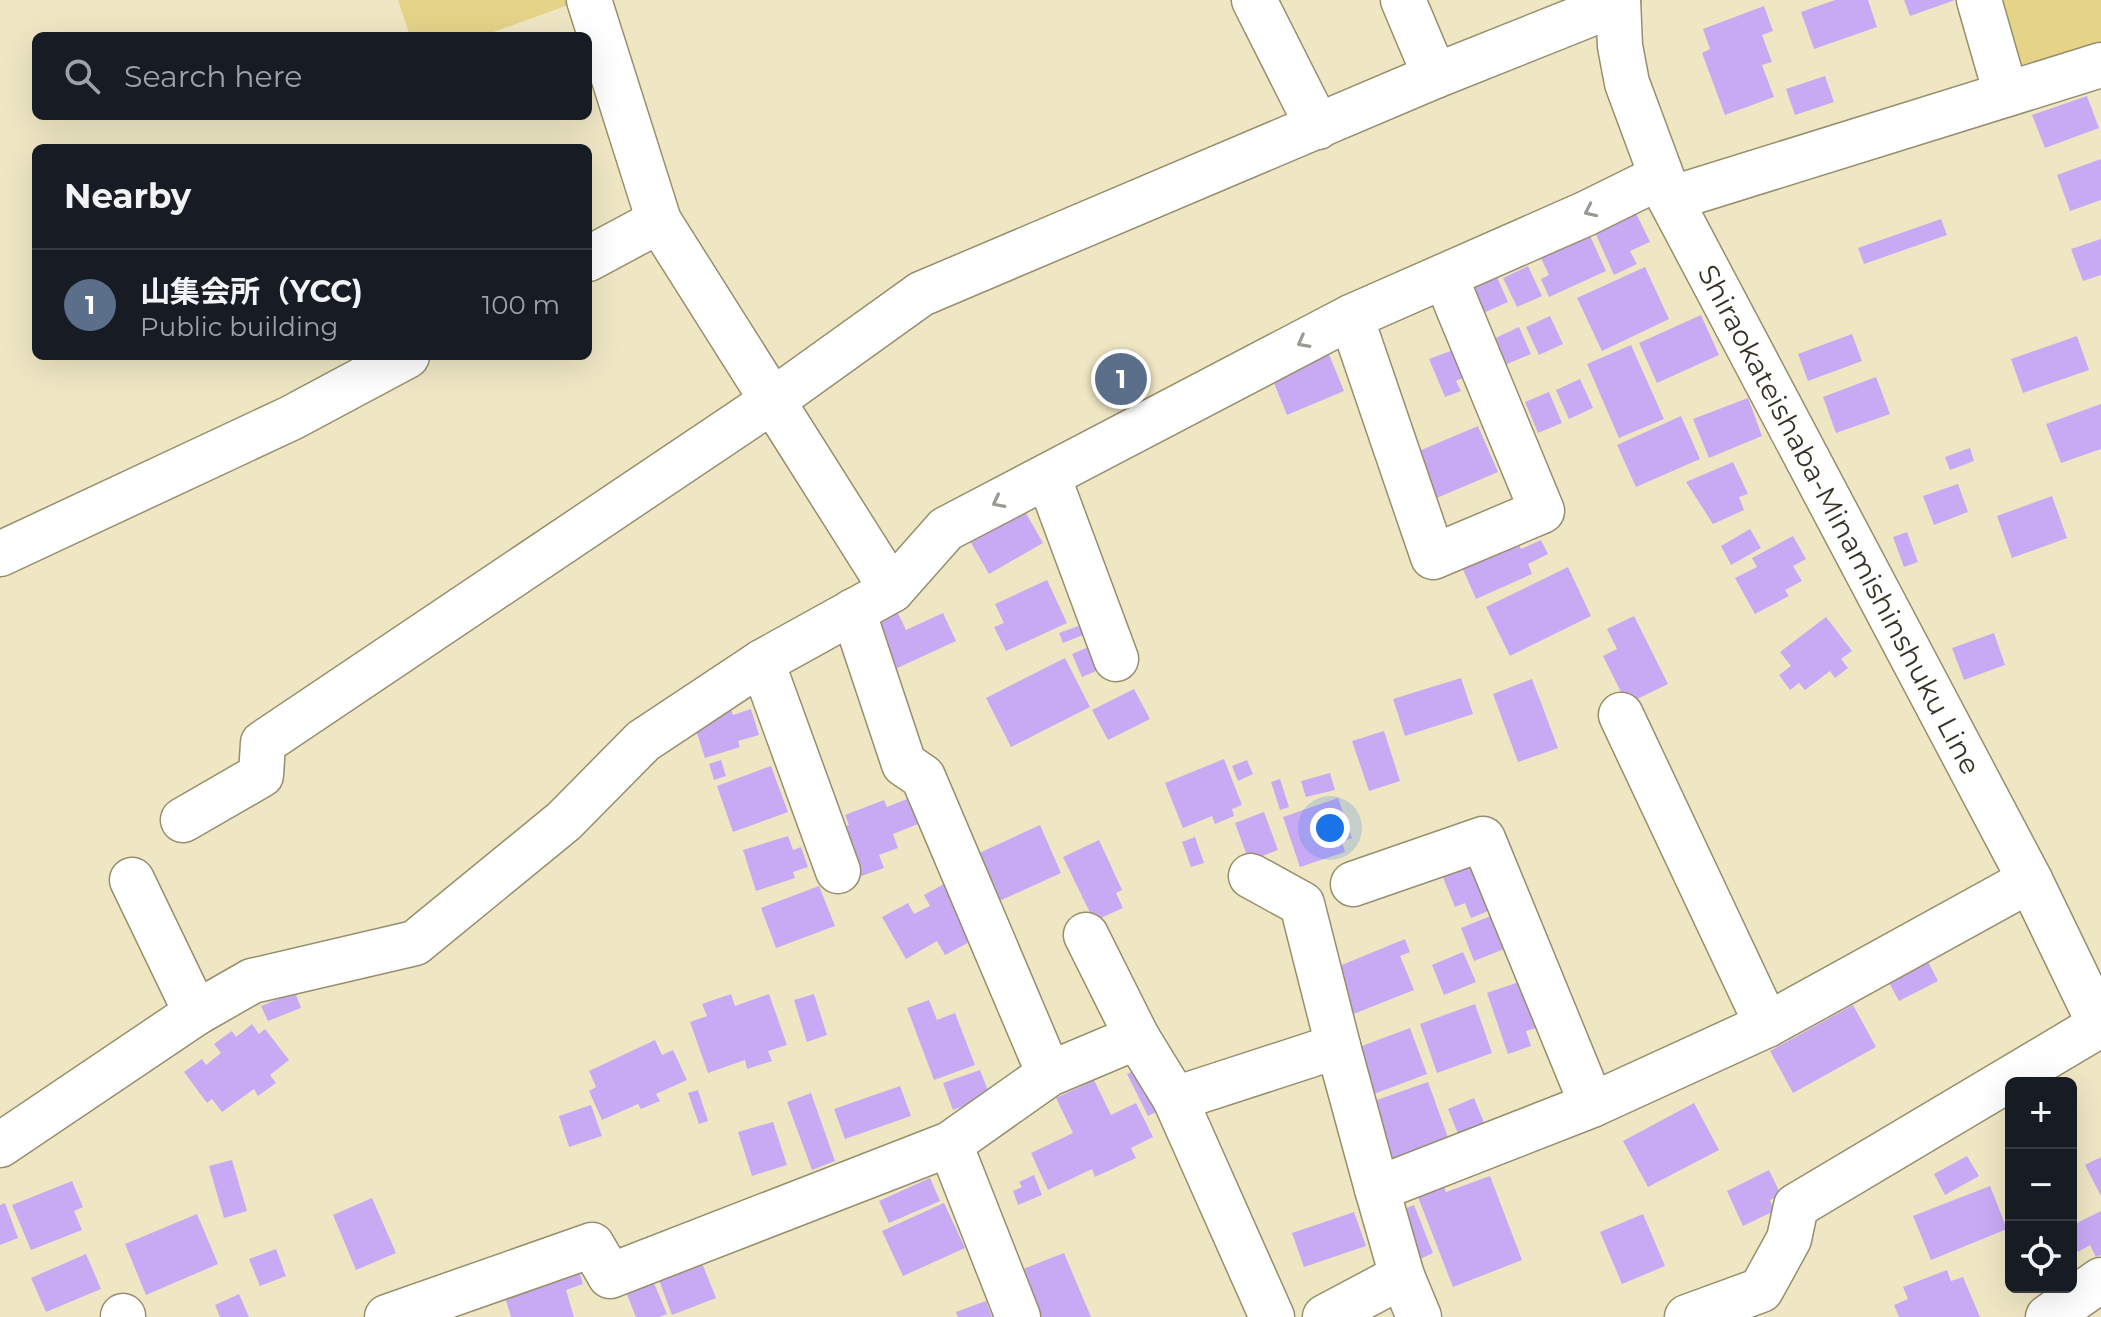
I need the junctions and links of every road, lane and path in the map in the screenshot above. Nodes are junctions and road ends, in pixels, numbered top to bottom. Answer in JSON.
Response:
{"nodes":[{"id":1,"x":589,"y":0,"type":"edge"},
{"id":2,"x":1254,"y":0,"type":"edge"},
{"id":3,"x":1403,"y":0,"type":"edge"},
{"id":4,"x":1979,"y":0,"type":"edge"},
{"id":5,"x":1618,"y":2,"type":"edge"},
{"id":6,"x":2100,"y":70,"type":"edge"},
{"id":7,"x":1435,"y":76,"type":"junction"},
{"id":8,"x":2006,"y":94,"type":"junction"},
{"id":9,"x":1318,"y":127,"type":"junction"},
{"id":10,"x":1665,"y":188,"type":"junction"},
{"id":11,"x":659,"y":221,"type":"junction"},
{"id":12,"x":592,"y":257,"type":"edge"},
{"id":13,"x":1445,"y":276,"type":"junction"},
{"id":14,"x":1351,"y":317,"type":"junction"},
{"id":15,"x":400,"y":360,"type":"edge"},
{"id":16,"x":772,"y":401,"type":"junction"},
{"id":17,"x":1048,"y":476,"type":"junction"},
{"id":18,"x":0,"y":554,"type":"edge"},
{"id":19,"x":892,"y":590,"type":"junction"},
{"id":20,"x":853,"y":611,"type":"junction"},
{"id":21,"x":1116,"y":659,"type":"dead end"},
{"id":22,"x":762,"y":662,"type":"junction"},
{"id":23,"x":1621,"y":715,"type":"dead end"},
{"id":24,"x":183,"y":820,"type":"dead end"},
{"id":25,"x":838,"y":871,"type":"dead end"},
{"id":26,"x":1251,"y":876,"type":"dead end"},
{"id":27,"x":132,"y":880,"type":"dead end"},
{"id":28,"x":2030,"y":880,"type":"junction"},
{"id":29,"x":1353,"y":884,"type":"dead end"},
{"id":30,"x":1086,"y":935,"type":"dead end"},
{"id":31,"x":196,"y":1013,"type":"junction"},
{"id":32,"x":1767,"y":1025,"type":"junction"},
{"id":33,"x":2101,"y":1026,"type":"edge"},
{"id":34,"x":1137,"y":1037,"type":"junction"},
{"id":35,"x":1338,"y":1046,"type":"junction"},
{"id":36,"x":1049,"y":1074,"type":"junction"},
{"id":37,"x":1175,"y":1099,"type":"junction"},
{"id":38,"x":1592,"y":1105,"type":"junction"},
{"id":39,"x":950,"y":1144,"type":"junction"},
{"id":40,"x":0,"y":1145,"type":"edge"},
{"id":41,"x":1377,"y":1189,"type":"junction"},
{"id":42,"x":1402,"y":1276,"type":"junction"},
{"id":43,"x":2101,"y":1280,"type":"edge"},
{"id":44,"x":1766,"y":1303,"type":"edge"},
{"id":45,"x":387,"y":1317,"type":"edge"},
{"id":46,"x":1018,"y":1317,"type":"edge"},
{"id":47,"x":1272,"y":1317,"type":"edge"},
{"id":48,"x":1325,"y":1317,"type":"edge"},
{"id":49,"x":1419,"y":1317,"type":"edge"},
{"id":50,"x":1687,"y":1317,"type":"edge"},
{"id":51,"x":2048,"y":1317,"type":"edge"}],
"edges":[{"from":1,"to":11,"type":"street"},
{"from":2,"to":9,"type":"street"},
{"from":3,"to":7,"type":"street"},
{"from":4,"to":8,"type":"street"},
{"from":5,"to":7,"type":"street"},
{"from":5,"to":10,"type":"street","name":"Shiraokateishaba-Minamishinshuku Line"},
{"from":6,"to":8,"type":"street"},
{"from":7,"to":9,"type":"street"},
{"from":8,"to":10,"type":"street"},
{"from":9,"to":16,"type":"street"},
{"from":10,"to":13,"type":"street","one_way":true},
{"from":10,"to":28,"type":"street","name":"Shiraokateishaba-Minamishinshuku Line"},
{"from":11,"to":12,"type":"street"},
{"from":11,"to":16,"type":"street"},
{"from":13,"to":14,"type":"street"},
{"from":13,"to":14,"type":"street"},
{"from":14,"to":17,"type":"street","one_way":true},
{"from":15,"to":18,"type":"street"},
{"from":16,"to":19,"type":"street"},
{"from":16,"to":24,"type":"street"},
{"from":17,"to":19,"type":"street","one_way":true},
{"from":17,"to":21,"type":"street"},
{"from":19,"to":20,"type":"street"},
{"from":20,"to":22,"type":"street"},
{"from":20,"to":36,"type":"street"},
{"from":22,"to":25,"type":"street"},
{"from":22,"to":31,"type":"street"},
{"from":23,"to":32,"type":"street"},
{"from":26,"to":35,"type":"street"},
{"from":27,"to":31,"type":"street"},
{"from":28,"to":32,"type":"street"},
{"from":28,"to":33,"type":"street","name":"Shiraokateishaba-Minamishinshuku Line"},
{"from":29,"to":38,"type":"street"},
{"from":30,"to":34,"type":"street"},
{"from":31,"to":40,"type":"street"},
{"from":32,"to":38,"type":"street"},
{"from":33,"to":44,"type":"street"},
{"from":34,"to":36,"type":"street"},
{"from":34,"to":37,"type":"street"},
{"from":35,"to":37,"type":"street"},
{"from":35,"to":41,"type":"street"},
{"from":36,"to":39,"type":"street"},
{"from":37,"to":47,"type":"street"},
{"from":38,"to":41,"type":"street"},
{"from":39,"to":45,"type":"street"},
{"from":39,"to":46,"type":"street"},
{"from":41,"to":42,"type":"street"},
{"from":42,"to":48,"type":"street"},
{"from":42,"to":49,"type":"street"},
{"from":43,"to":51,"type":"street"},
{"from":44,"to":50,"type":"street"}]}
